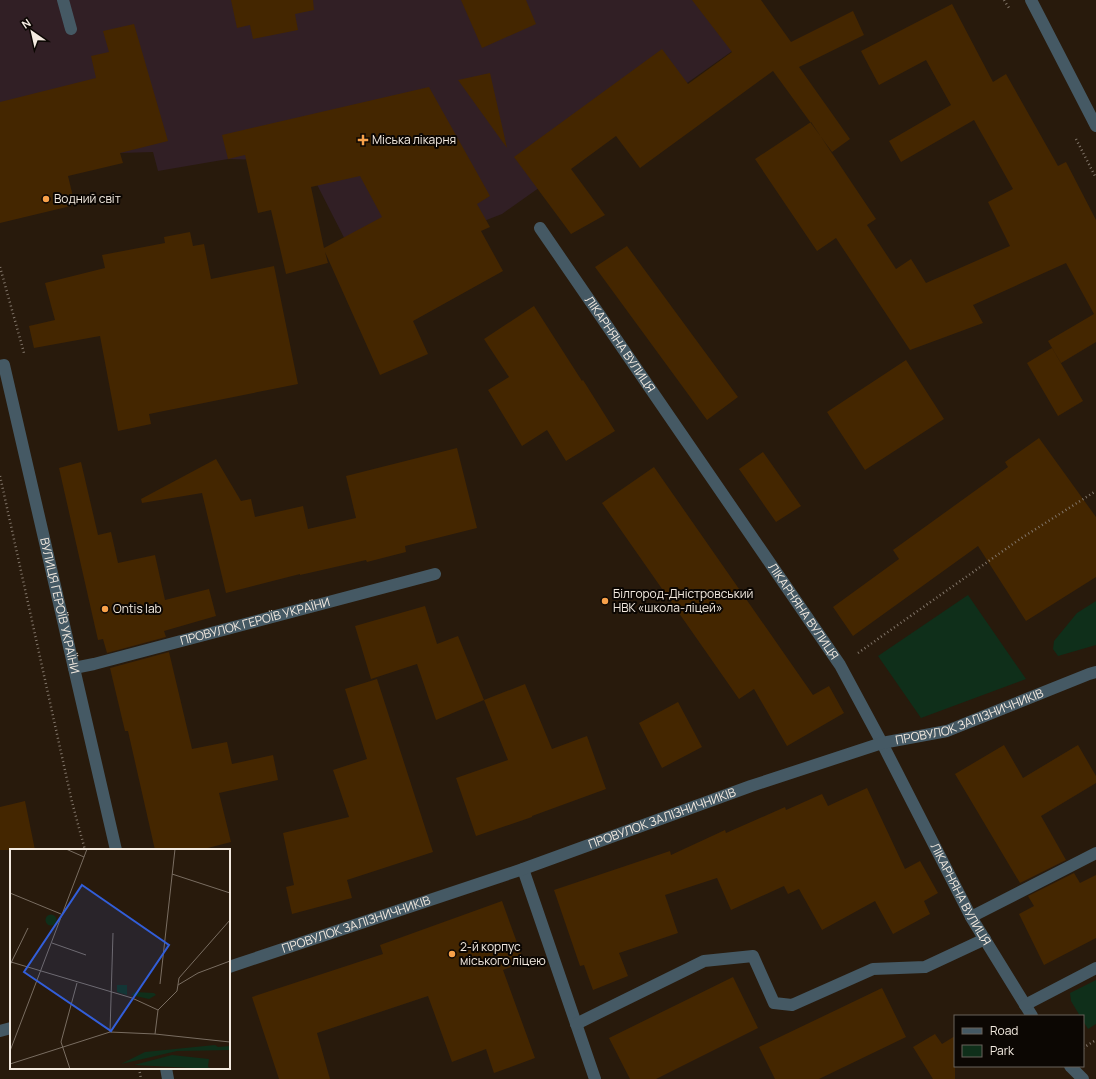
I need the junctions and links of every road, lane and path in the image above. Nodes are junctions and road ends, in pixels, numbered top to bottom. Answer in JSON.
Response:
{"nodes":[{"id":1,"x":63,"y":0,"type":"edge"},
{"id":2,"x":1031,"y":0,"type":"edge"},
{"id":3,"x":70,"y":29,"type":"dead end"},
{"id":4,"x":1096,"y":126,"type":"edge"},
{"id":5,"x":540,"y":228,"type":"dead end"},
{"id":6,"x":0,"y":366,"type":"edge"},
{"id":7,"x":0,"y":476,"type":"edge"},
{"id":8,"x":1096,"y":491,"type":"edge"},
{"id":9,"x":435,"y":574,"type":"dead end"},
{"id":10,"x":840,"y":665,"type":"junction"},
{"id":11,"x":74,"y":668,"type":"junction"},
{"id":12,"x":1096,"y":672,"type":"edge"},
{"id":13,"x":882,"y":743,"type":"junction"},
{"id":14,"x":85,"y":849,"type":"edge"},
{"id":15,"x":116,"y":849,"type":"edge"},
{"id":16,"x":1096,"y":853,"type":"edge"},
{"id":17,"x":523,"y":869,"type":"junction"},
{"id":18,"x":971,"y":917,"type":"junction"},
{"id":19,"x":985,"y":939,"type":"junction"},
{"id":20,"x":230,"y":967,"type":"edge"},
{"id":21,"x":1096,"y":968,"type":"edge"},
{"id":22,"x":1025,"y":1005,"type":"junction"},
{"id":23,"x":1031,"y":1015,"type":"edge"},
{"id":24,"x":576,"y":1024,"type":"junction"},
{"id":25,"x":10,"y":1028,"type":"edge"},
{"id":26,"x":0,"y":1031,"type":"edge"},
{"id":27,"x":1096,"y":1040,"type":"edge"},
{"id":28,"x":1084,"y":1048,"type":"edge"},
{"id":29,"x":1071,"y":1067,"type":"edge"},
{"id":30,"x":139,"y":1069,"type":"edge"},
{"id":31,"x":166,"y":1069,"type":"edge"},
{"id":32,"x":142,"y":1079,"type":"edge"},
{"id":33,"x":168,"y":1079,"type":"edge"},
{"id":34,"x":595,"y":1079,"type":"edge"},
{"id":35,"x":1083,"y":1079,"type":"edge"}],
"edges":[{"from":1,"to":3,"type":"street"},
{"from":2,"to":4,"type":"street"},
{"from":5,"to":10,"type":"street","name":"ЛІКАРНЯНА ВУЛИЦЯ"},
{"from":6,"to":11,"type":"street","name":"ВУЛИЦЯ ГЕРОЇВ УКРАЇНИ"},
{"from":7,"to":14,"type":"path"},
{"from":8,"to":10,"type":"path"},
{"from":9,"to":11,"type":"street","name":"ПРОВУЛОК ГЕРОЇВ УКРАЇНИ"},
{"from":10,"to":13,"type":"street","name":"ЛІКАРНЯНА ВУЛИЦЯ"},
{"from":11,"to":15,"type":"street","name":"ВУЛИЦЯ ГЕРОЇВ УКРАЇНИ"},
{"from":12,"to":13,"type":"street","name":"ПРОВУЛОК ЗАЛІЗНИЧНИКІВ"},
{"from":13,"to":17,"type":"street","name":"ПРОВУЛОК ЗАЛІЗНИЧНИКІВ"},
{"from":13,"to":18,"type":"street","name":"ЛІКАРНЯНА ВУЛИЦЯ"},
{"from":16,"to":18,"type":"street"},
{"from":17,"to":20,"type":"street","name":"ПРОВУЛОК ЗАЛІЗНИЧНИКІВ"},
{"from":17,"to":24,"type":"street"},
{"from":18,"to":19,"type":"street","name":"ЛІКАРНЯНА ВУЛИЦЯ"},
{"from":19,"to":22,"type":"street","name":"ЛІКАРНЯНА ВУЛИЦЯ"},
{"from":19,"to":24,"type":"street"},
{"from":21,"to":22,"type":"street"},
{"from":22,"to":23,"type":"street","name":"ЛІКАРНЯНА ВУЛИЦЯ"},
{"from":24,"to":34,"type":"street"},
{"from":25,"to":26,"type":"street"},
{"from":27,"to":28,"type":"path"},
{"from":29,"to":35,"type":"street"},
{"from":30,"to":32,"type":"path"},
{"from":31,"to":33,"type":"street"}]}
